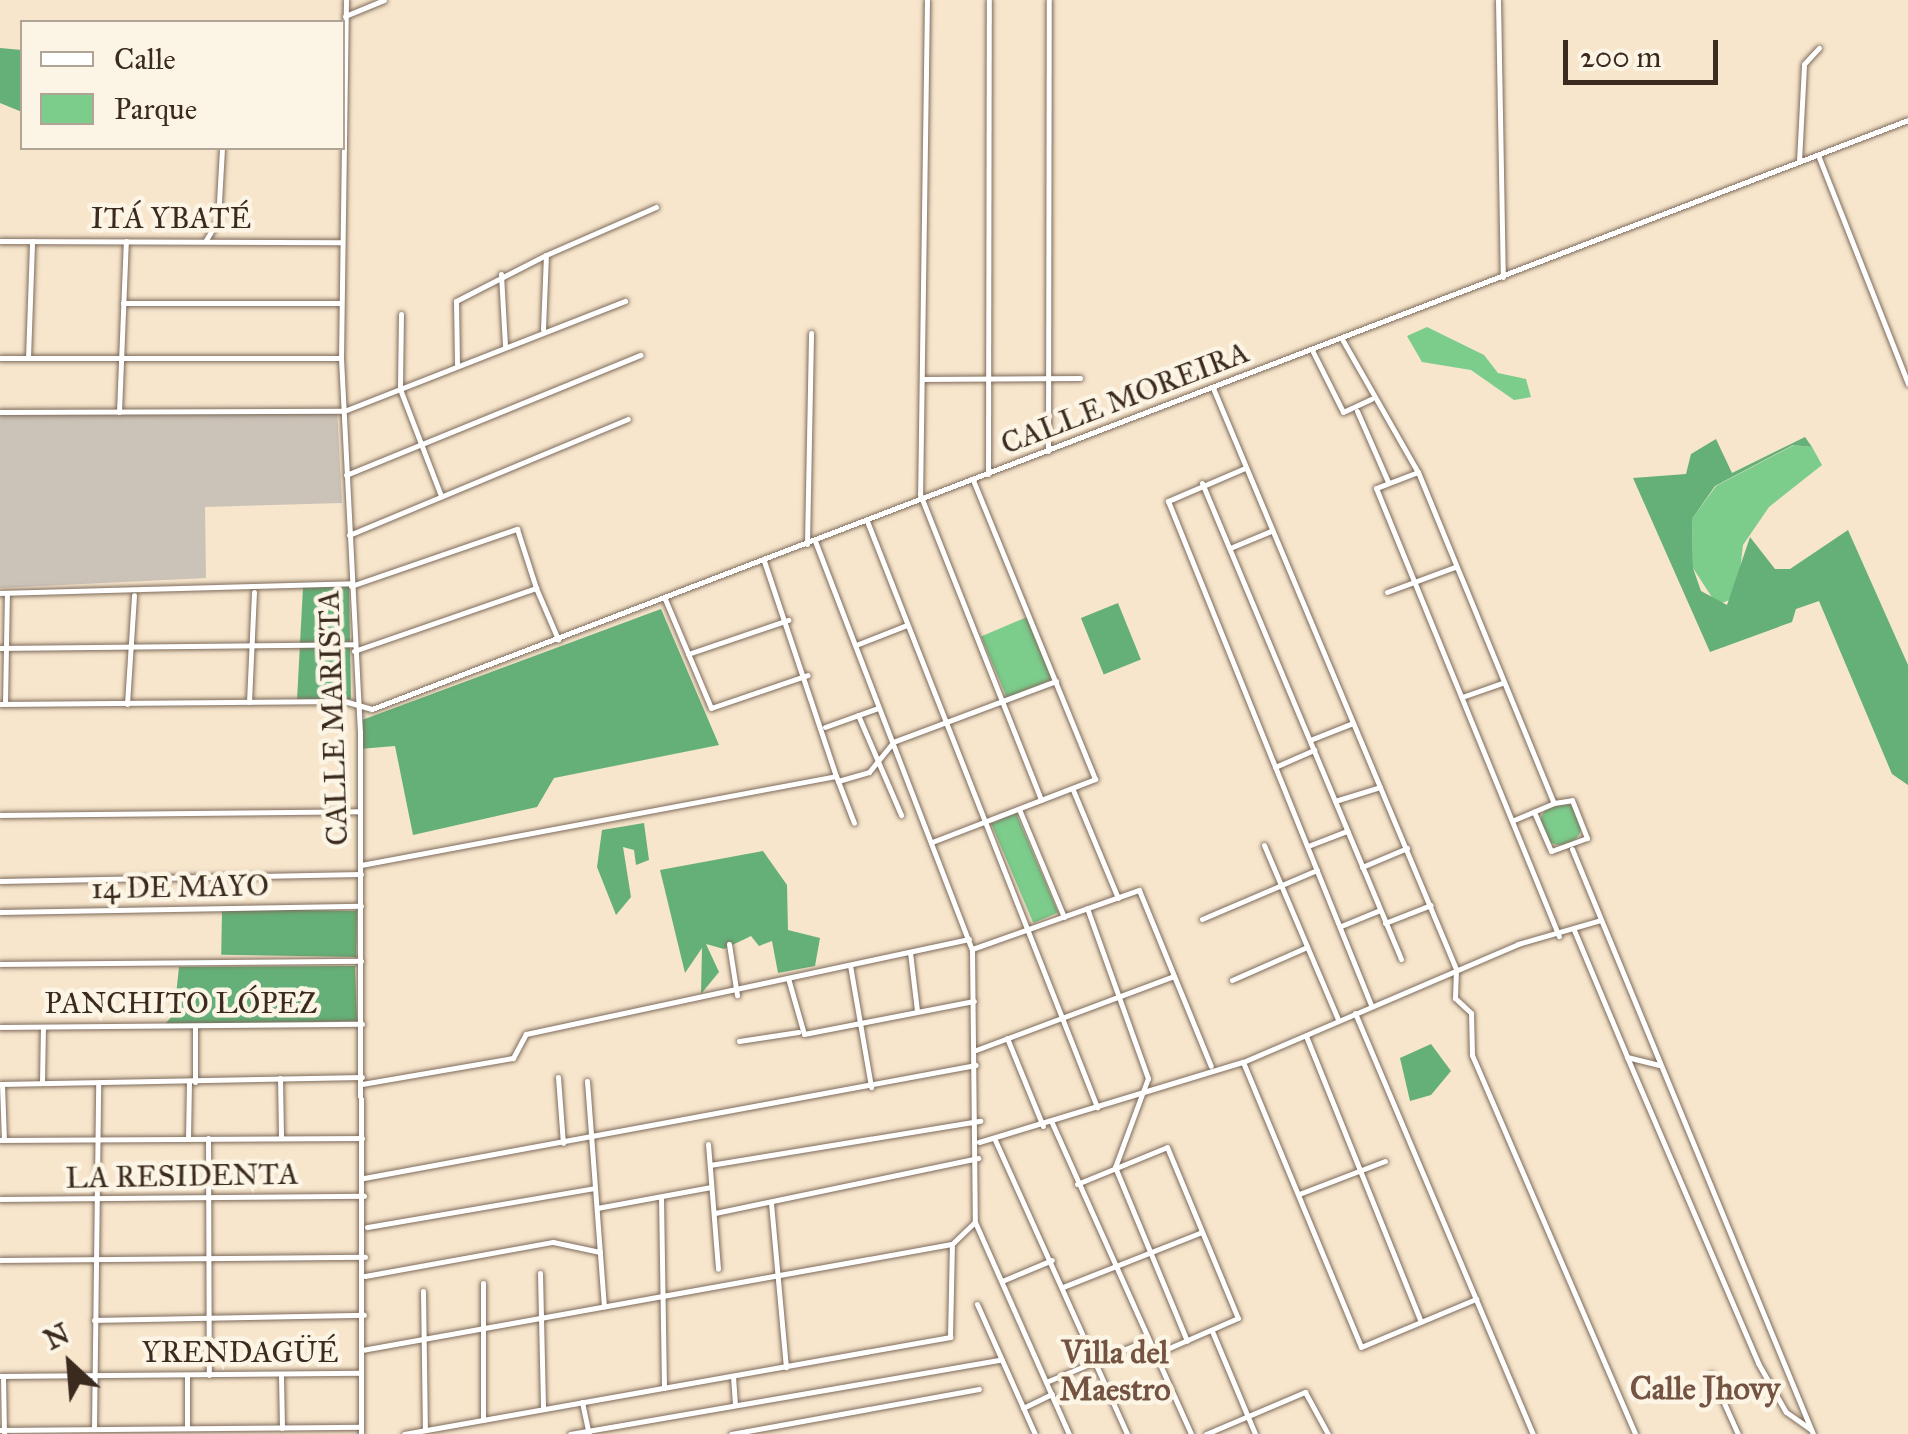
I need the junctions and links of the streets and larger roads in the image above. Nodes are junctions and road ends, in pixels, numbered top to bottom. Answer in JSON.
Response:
{"nodes":[{"id":1,"x":346,"y":0,"type":"edge"},
{"id":2,"x":384,"y":0,"type":"edge"},
{"id":3,"x":926,"y":0,"type":"edge"},
{"id":4,"x":989,"y":0,"type":"edge"},
{"id":5,"x":1049,"y":0,"type":"edge"},
{"id":6,"x":1498,"y":0,"type":"edge"},
{"id":7,"x":345,"y":16,"type":"junction"},
{"id":8,"x":345,"y":20,"type":"edge"},
{"id":9,"x":1819,"y":48,"type":"dead end"},
{"id":10,"x":1908,"y":120,"type":"edge"},
{"id":11,"x":222,"y":150,"type":"edge"},
{"id":12,"x":344,"y":150,"type":"edge"},
{"id":13,"x":1818,"y":155,"type":"junction"},
{"id":14,"x":1799,"y":161,"type":"junction"},
{"id":15,"x":656,"y":208,"type":"dead end"},
{"id":16,"x":32,"y":240,"type":"junction"},
{"id":17,"x":206,"y":240,"type":"junction"},
{"id":18,"x":0,"y":241,"type":"edge"},
{"id":19,"x":126,"y":241,"type":"junction"},
{"id":20,"x":342,"y":242,"type":"junction"},
{"id":21,"x":546,"y":255,"type":"junction"},
{"id":22,"x":501,"y":274,"type":"junction"},
{"id":23,"x":1503,"y":277,"type":"junction"},
{"id":24,"x":626,"y":301,"type":"dead end"},
{"id":25,"x":123,"y":302,"type":"junction"},
{"id":26,"x":341,"y":303,"type":"junction"},
{"id":27,"x":401,"y":314,"type":"dead end"},
{"id":28,"x":544,"y":329,"type":"junction"},
{"id":29,"x":811,"y":333,"type":"dead end"},
{"id":30,"x":1342,"y":339,"type":"junction"},
{"id":31,"x":504,"y":346,"type":"junction"},
{"id":32,"x":1312,"y":350,"type":"junction"},
{"id":33,"x":640,"y":355,"type":"dead end"},
{"id":34,"x":0,"y":358,"type":"edge"},
{"id":35,"x":28,"y":358,"type":"junction"},
{"id":36,"x":341,"y":358,"type":"junction"},
{"id":37,"x":121,"y":360,"type":"junction"},
{"id":38,"x":457,"y":364,"type":"junction"},
{"id":39,"x":988,"y":378,"type":"junction"},
{"id":40,"x":1048,"y":378,"type":"junction"},
{"id":41,"x":1080,"y":378,"type":"dead end"},
{"id":42,"x":922,"y":379,"type":"junction"},
{"id":43,"x":1908,"y":384,"type":"edge"},
{"id":44,"x":1213,"y":388,"type":"junction"},
{"id":45,"x":400,"y":390,"type":"junction"},
{"id":46,"x":1371,"y":399,"type":"junction"},
{"id":47,"x":344,"y":411,"type":"junction"},
{"id":48,"x":1357,"y":411,"type":"junction"},
{"id":49,"x":0,"y":412,"type":"edge"},
{"id":50,"x":119,"y":412,"type":"junction"},
{"id":51,"x":628,"y":419,"type":"dead end"},
{"id":52,"x":422,"y":444,"type":"junction"},
{"id":53,"x":1048,"y":451,"type":"junction"},
{"id":54,"x":1244,"y":468,"type":"junction"},
{"id":55,"x":1418,"y":472,"type":"junction"},
{"id":56,"x":988,"y":474,"type":"junction"},
{"id":57,"x":346,"y":475,"type":"junction"},
{"id":58,"x":974,"y":480,"type":"junction"},
{"id":59,"x":1202,"y":482,"type":"junction"},
{"id":60,"x":1389,"y":483,"type":"junction"},
{"id":61,"x":441,"y":496,"type":"junction"},
{"id":62,"x":922,"y":500,"type":"junction"},
{"id":63,"x":867,"y":522,"type":"junction"},
{"id":64,"x":1271,"y":531,"type":"junction"},
{"id":65,"x":349,"y":536,"type":"junction"},
{"id":66,"x":815,"y":541,"type":"junction"},
{"id":67,"x":807,"y":544,"type":"junction"},
{"id":68,"x":1230,"y":548,"type":"junction"},
{"id":69,"x":764,"y":561,"type":"junction"},
{"id":70,"x":1456,"y":567,"type":"junction"},
{"id":71,"x":1416,"y":582,"type":"junction"},
{"id":72,"x":351,"y":584,"type":"junction"},
{"id":73,"x":536,"y":588,"type":"junction"},
{"id":74,"x":254,"y":592,"type":"junction"},
{"id":75,"x":1388,"y":592,"type":"dead end"},
{"id":76,"x":4,"y":594,"type":"edge"},
{"id":77,"x":134,"y":595,"type":"junction"},
{"id":78,"x":666,"y":599,"type":"junction"},
{"id":79,"x":788,"y":620,"type":"junction"},
{"id":80,"x":907,"y":625,"type":"junction"},
{"id":81,"x":558,"y":640,"type":"junction"},
{"id":82,"x":856,"y":645,"type":"junction"},
{"id":83,"x":354,"y":647,"type":"junction"},
{"id":84,"x":2,"y":648,"type":"edge"},
{"id":85,"x":131,"y":648,"type":"junction"},
{"id":86,"x":250,"y":649,"type":"junction"},
{"id":87,"x":686,"y":653,"type":"junction"},
{"id":88,"x":808,"y":675,"type":"junction"},
{"id":89,"x":1056,"y":681,"type":"junction"},
{"id":90,"x":1503,"y":682,"type":"junction"},
{"id":91,"x":1462,"y":697,"type":"junction"},
{"id":92,"x":1003,"y":700,"type":"junction"},
{"id":93,"x":249,"y":702,"type":"junction"},
{"id":94,"x":2,"y":704,"type":"edge"},
{"id":95,"x":128,"y":704,"type":"junction"},
{"id":96,"x":356,"y":708,"type":"junction"},
{"id":97,"x":878,"y":708,"type":"junction"},
{"id":98,"x":858,"y":716,"type":"junction"},
{"id":99,"x":945,"y":722,"type":"junction"},
{"id":100,"x":1352,"y":723,"type":"junction"},
{"id":101,"x":824,"y":727,"type":"junction"},
{"id":102,"x":1310,"y":740,"type":"junction"},
{"id":103,"x":893,"y":742,"type":"junction"},
{"id":104,"x":1314,"y":750,"type":"junction"},
{"id":105,"x":878,"y":760,"type":"junction"},
{"id":106,"x":1275,"y":767,"type":"junction"},
{"id":107,"x":837,"y":778,"type":"junction"},
{"id":108,"x":1380,"y":786,"type":"junction"},
{"id":109,"x":1072,"y":788,"type":"junction"},
{"id":110,"x":1042,"y":800,"type":"junction"},
{"id":111,"x":1335,"y":802,"type":"junction"},
{"id":112,"x":1554,"y":803,"type":"junction"},
{"id":113,"x":1019,"y":809,"type":"junction"},
{"id":114,"x":360,"y":811,"type":"junction"},
{"id":115,"x":1534,"y":812,"type":"junction"},
{"id":116,"x":0,"y":815,"type":"edge"},
{"id":117,"x":901,"y":815,"type":"dead end"},
{"id":118,"x":1512,"y":821,"type":"junction"},
{"id":119,"x":985,"y":822,"type":"junction"},
{"id":120,"x":854,"y":823,"type":"dead end"},
{"id":121,"x":1348,"y":831,"type":"junction"},
{"id":122,"x":932,"y":842,"type":"junction"},
{"id":123,"x":1264,"y":845,"type":"dead end"},
{"id":124,"x":1308,"y":846,"type":"junction"},
{"id":125,"x":1407,"y":848,"type":"junction"},
{"id":126,"x":1572,"y":849,"type":"junction"},
{"id":127,"x":361,"y":865,"type":"junction"},
{"id":128,"x":1362,"y":866,"type":"junction"},
{"id":129,"x":1317,"y":870,"type":"junction"},
{"id":130,"x":361,"y":874,"type":"junction"},
{"id":131,"x":0,"y":881,"type":"edge"},
{"id":132,"x":1282,"y":886,"type":"junction"},
{"id":133,"x":1118,"y":898,"type":"junction"},
{"id":134,"x":1431,"y":905,"type":"junction"},
{"id":135,"x":361,"y":906,"type":"junction"},
{"id":136,"x":1087,"y":908,"type":"junction"},
{"id":137,"x":1380,"y":910,"type":"junction"},
{"id":138,"x":0,"y":912,"type":"edge"},
{"id":139,"x":1064,"y":916,"type":"junction"},
{"id":140,"x":1202,"y":919,"type":"dead end"},
{"id":141,"x":1602,"y":920,"type":"junction"},
{"id":142,"x":1386,"y":923,"type":"junction"},
{"id":143,"x":1340,"y":926,"type":"junction"},
{"id":144,"x":1028,"y":929,"type":"junction"},
{"id":145,"x":1574,"y":930,"type":"junction"},
{"id":146,"x":1559,"y":936,"type":"junction"},
{"id":147,"x":968,"y":940,"type":"junction"},
{"id":148,"x":729,"y":944,"type":"dead end"},
{"id":149,"x":1308,"y":947,"type":"junction"},
{"id":150,"x":972,"y":948,"type":"junction"},
{"id":151,"x":910,"y":952,"type":"junction"},
{"id":152,"x":1400,"y":959,"type":"dead end"},
{"id":153,"x":361,"y":961,"type":"junction"},
{"id":154,"x":0,"y":964,"type":"edge"},
{"id":155,"x":850,"y":965,"type":"junction"},
{"id":156,"x":1456,"y":969,"type":"junction"},
{"id":157,"x":1174,"y":976,"type":"junction"},
{"id":158,"x":788,"y":978,"type":"junction"},
{"id":159,"x":1232,"y":980,"type":"dead end"},
{"id":160,"x":738,"y":995,"type":"junction"},
{"id":161,"x":1121,"y":996,"type":"junction"},
{"id":162,"x":974,"y":1001,"type":"junction"},
{"id":163,"x":1371,"y":1005,"type":"junction"},
{"id":164,"x":918,"y":1011,"type":"junction"},
{"id":165,"x":1355,"y":1012,"type":"junction"},
{"id":166,"x":1062,"y":1018,"type":"junction"},
{"id":167,"x":1338,"y":1019,"type":"junction"},
{"id":168,"x":856,"y":1023,"type":"junction"},
{"id":169,"x":362,"y":1024,"type":"junction"},
{"id":170,"x":196,"y":1026,"type":"junction"},
{"id":171,"x":0,"y":1027,"type":"edge"},
{"id":172,"x":43,"y":1027,"type":"junction"},
{"id":173,"x":798,"y":1032,"type":"junction"},
{"id":174,"x":1306,"y":1036,"type":"junction"},
{"id":175,"x":1007,"y":1038,"type":"junction"},
{"id":176,"x":738,"y":1042,"type":"dead end"},
{"id":177,"x":976,"y":1050,"type":"junction"},
{"id":178,"x":1627,"y":1057,"type":"junction"},
{"id":179,"x":1243,"y":1062,"type":"junction"},
{"id":180,"x":976,"y":1064,"type":"junction"},
{"id":181,"x":1659,"y":1065,"type":"junction"},
{"id":182,"x":1211,"y":1066,"type":"junction"},
{"id":183,"x":558,"y":1076,"type":"dead end"},
{"id":184,"x":280,"y":1078,"type":"junction"},
{"id":185,"x":362,"y":1080,"type":"junction"},
{"id":186,"x":586,"y":1081,"type":"dead end"},
{"id":187,"x":192,"y":1082,"type":"junction"},
{"id":188,"x":42,"y":1083,"type":"junction"},
{"id":189,"x":1,"y":1084,"type":"edge"},
{"id":190,"x":98,"y":1084,"type":"junction"},
{"id":191,"x":871,"y":1087,"type":"junction"},
{"id":192,"x":1148,"y":1090,"type":"junction"},
{"id":193,"x":1097,"y":1107,"type":"junction"},
{"id":194,"x":980,"y":1121,"type":"junction"},
{"id":195,"x":1052,"y":1123,"type":"junction"},
{"id":196,"x":1043,"y":1126,"type":"junction"},
{"id":197,"x":591,"y":1136,"type":"junction"},
{"id":198,"x":188,"y":1138,"type":"junction"},
{"id":199,"x":208,"y":1138,"type":"junction"},
{"id":200,"x":281,"y":1138,"type":"junction"},
{"id":201,"x":362,"y":1138,"type":"junction"},
{"id":202,"x":2,"y":1140,"type":"edge"},
{"id":203,"x":98,"y":1140,"type":"junction"},
{"id":204,"x":995,"y":1140,"type":"junction"},
{"id":205,"x":978,"y":1142,"type":"junction"},
{"id":206,"x":563,"y":1144,"type":"junction"},
{"id":207,"x":708,"y":1144,"type":"dead end"},
{"id":208,"x":978,"y":1158,"type":"junction"},
{"id":209,"x":1385,"y":1162,"type":"dead end"},
{"id":210,"x":710,"y":1165,"type":"junction"},
{"id":211,"x":1115,"y":1167,"type":"junction"},
{"id":212,"x":1360,"y":1171,"type":"junction"},
{"id":213,"x":364,"y":1178,"type":"junction"},
{"id":214,"x":1077,"y":1184,"type":"junction"},
{"id":215,"x":712,"y":1187,"type":"junction"},
{"id":216,"x":596,"y":1188,"type":"junction"},
{"id":217,"x":1298,"y":1195,"type":"junction"},
{"id":218,"x":364,"y":1196,"type":"junction"},
{"id":219,"x":661,"y":1197,"type":"junction"},
{"id":220,"x":97,"y":1199,"type":"junction"},
{"id":221,"x":209,"y":1199,"type":"junction"},
{"id":222,"x":0,"y":1200,"type":"edge"},
{"id":223,"x":771,"y":1203,"type":"junction"},
{"id":224,"x":597,"y":1208,"type":"junction"},
{"id":225,"x":714,"y":1214,"type":"junction"},
{"id":226,"x":975,"y":1222,"type":"junction"},
{"id":227,"x":366,"y":1227,"type":"junction"},
{"id":228,"x":1202,"y":1232,"type":"junction"},
{"id":229,"x":952,"y":1244,"type":"junction"},
{"id":230,"x":600,"y":1252,"type":"junction"},
{"id":231,"x":1150,"y":1253,"type":"junction"},
{"id":232,"x":365,"y":1257,"type":"junction"},
{"id":233,"x":208,"y":1258,"type":"junction"},
{"id":234,"x":96,"y":1259,"type":"junction"},
{"id":235,"x":0,"y":1260,"type":"edge"},
{"id":236,"x":1052,"y":1260,"type":"junction"},
{"id":237,"x":1115,"y":1266,"type":"junction"},
{"id":238,"x":718,"y":1269,"type":"dead end"},
{"id":239,"x":540,"y":1273,"type":"dead end"},
{"id":240,"x":777,"y":1275,"type":"junction"},
{"id":241,"x":364,"y":1276,"type":"junction"},
{"id":242,"x":1002,"y":1280,"type":"junction"},
{"id":243,"x":483,"y":1283,"type":"dead end"},
{"id":244,"x":1063,"y":1287,"type":"junction"},
{"id":245,"x":424,"y":1291,"type":"dead end"},
{"id":246,"x":665,"y":1295,"type":"junction"},
{"id":247,"x":1476,"y":1299,"type":"junction"},
{"id":248,"x":977,"y":1304,"type":"dead end"},
{"id":249,"x":604,"y":1306,"type":"junction"},
{"id":250,"x":364,"y":1315,"type":"junction"},
{"id":251,"x":208,"y":1317,"type":"junction"},
{"id":252,"x":539,"y":1318,"type":"junction"},
{"id":253,"x":1420,"y":1319,"type":"junction"},
{"id":254,"x":94,"y":1320,"type":"junction"},
{"id":255,"x":480,"y":1329,"type":"junction"},
{"id":256,"x":1212,"y":1331,"type":"junction"},
{"id":257,"x":424,"y":1339,"type":"junction"},
{"id":258,"x":1144,"y":1341,"type":"junction"},
{"id":259,"x":1187,"y":1341,"type":"junction"},
{"id":260,"x":362,"y":1350,"type":"junction"},
{"id":261,"x":1158,"y":1353,"type":"junction"},
{"id":262,"x":1095,"y":1358,"type":"junction"},
{"id":263,"x":1002,"y":1359,"type":"junction"},
{"id":264,"x":786,"y":1366,"type":"junction"},
{"id":265,"x":361,"y":1373,"type":"junction"},
{"id":266,"x":1712,"y":1374,"type":"dead end"},
{"id":267,"x":93,"y":1375,"type":"junction"},
{"id":268,"x":187,"y":1375,"type":"junction"},
{"id":269,"x":208,"y":1375,"type":"junction"},
{"id":270,"x":1,"y":1376,"type":"edge"},
{"id":271,"x":281,"y":1376,"type":"junction"},
{"id":272,"x":733,"y":1376,"type":"junction"},
{"id":273,"x":1046,"y":1382,"type":"junction"},
{"id":274,"x":664,"y":1388,"type":"junction"},
{"id":275,"x":979,"y":1389,"type":"dead end"},
{"id":276,"x":1052,"y":1394,"type":"junction"},
{"id":277,"x":582,"y":1402,"type":"junction"},
{"id":278,"x":736,"y":1403,"type":"junction"},
{"id":279,"x":1023,"y":1408,"type":"junction"},
{"id":280,"x":542,"y":1409,"type":"junction"},
{"id":281,"x":1248,"y":1416,"type":"junction"},
{"id":282,"x":483,"y":1420,"type":"junction"},
{"id":283,"x":94,"y":1428,"type":"junction"},
{"id":284,"x":282,"y":1428,"type":"junction"},
{"id":285,"x":187,"y":1429,"type":"junction"},
{"id":286,"x":426,"y":1430,"type":"junction"},
{"id":287,"x":2,"y":1431,"type":"edge"},
{"id":288,"x":130,"y":1431,"type":"edge"},
{"id":289,"x":361,"y":1431,"type":"edge"},
{"id":290,"x":249,"y":1432,"type":"edge"},
{"id":291,"x":589,"y":1432,"type":"edge"},
{"id":292,"x":1812,"y":1432,"type":"edge"},
{"id":293,"x":404,"y":1434,"type":"edge"},
{"id":294,"x":570,"y":1434,"type":"edge"},
{"id":295,"x":731,"y":1434,"type":"edge"},
{"id":296,"x":1035,"y":1434,"type":"edge"},
{"id":297,"x":1070,"y":1434,"type":"edge"},
{"id":298,"x":1127,"y":1434,"type":"edge"},
{"id":299,"x":1191,"y":1434,"type":"edge"},
{"id":300,"x":1206,"y":1434,"type":"edge"},
{"id":301,"x":1255,"y":1434,"type":"edge"},
{"id":302,"x":1328,"y":1434,"type":"edge"},
{"id":303,"x":1534,"y":1434,"type":"edge"},
{"id":304,"x":1635,"y":1434,"type":"edge"},
{"id":305,"x":1738,"y":1434,"type":"edge"}],
"edges":[{"from":1,"to":7,"type":"street","name":"CALLE MARISTA"},
{"from":2,"to":7,"type":"street"},
{"from":3,"to":42,"type":"street"},
{"from":4,"to":39,"type":"street"},
{"from":5,"to":40,"type":"street"},
{"from":6,"to":23,"type":"street"},
{"from":7,"to":8,"type":"street","name":"CALLE MARISTA"},
{"from":9,"to":14,"type":"street"},
{"from":10,"to":13,"type":"street","name":"CALLE MOREIRA"},
{"from":11,"to":17,"type":"street"},
{"from":12,"to":20,"type":"street","name":"CALLE MARISTA"},
{"from":13,"to":14,"type":"street","name":"CALLE MOREIRA"},
{"from":13,"to":43,"type":"street"},
{"from":14,"to":23,"type":"street","name":"CALLE MOREIRA"},
{"from":15,"to":21,"type":"street"},
{"from":16,"to":18,"type":"street","name":"ITÁ YBATÉ"},
{"from":16,"to":19,"type":"street","name":"ITÁ YBATÉ"},
{"from":16,"to":35,"type":"street"},
{"from":17,"to":19,"type":"street","name":"ITÁ YBATÉ"},
{"from":17,"to":20,"type":"street","name":"ITÁ YBATÉ"},
{"from":19,"to":25,"type":"street"},
{"from":20,"to":26,"type":"street","name":"CALLE MARISTA"},
{"from":21,"to":22,"type":"street"},
{"from":21,"to":28,"type":"street"},
{"from":22,"to":31,"type":"street"},
{"from":22,"to":38,"type":"street"},
{"from":23,"to":30,"type":"street","name":"CALLE MOREIRA"},
{"from":24,"to":28,"type":"street"},
{"from":25,"to":26,"type":"street"},
{"from":25,"to":37,"type":"street"},
{"from":26,"to":36,"type":"street","name":"CALLE MARISTA"},
{"from":27,"to":45,"type":"street"},
{"from":28,"to":31,"type":"street"},
{"from":29,"to":67,"type":"street"},
{"from":30,"to":32,"type":"street","name":"CALLE MOREIRA"},
{"from":30,"to":46,"type":"street"},
{"from":31,"to":38,"type":"street"},
{"from":32,"to":44,"type":"street","name":"CALLE MOREIRA"},
{"from":32,"to":48,"type":"street"},
{"from":33,"to":52,"type":"street"},
{"from":34,"to":35,"type":"street"},
{"from":35,"to":37,"type":"street"},
{"from":36,"to":37,"type":"street"},
{"from":36,"to":47,"type":"street","name":"CALLE MARISTA"},
{"from":37,"to":50,"type":"street"},
{"from":38,"to":45,"type":"street"},
{"from":39,"to":40,"type":"street"},
{"from":39,"to":42,"type":"street"},
{"from":39,"to":56,"type":"street"},
{"from":40,"to":41,"type":"street"},
{"from":40,"to":53,"type":"street"},
{"from":42,"to":62,"type":"street"},
{"from":44,"to":53,"type":"street","name":"CALLE MOREIRA"},
{"from":44,"to":54,"type":"street"},
{"from":45,"to":47,"type":"street"},
{"from":45,"to":52,"type":"street"},
{"from":46,"to":48,"type":"street"},
{"from":46,"to":55,"type":"street"},
{"from":47,"to":50,"type":"street"},
{"from":47,"to":57,"type":"street","name":"CALLE MARISTA"},
{"from":48,"to":60,"type":"street"},
{"from":49,"to":50,"type":"street"},
{"from":51,"to":61,"type":"street"},
{"from":52,"to":57,"type":"street"},
{"from":52,"to":61,"type":"street"},
{"from":53,"to":56,"type":"street","name":"CALLE MOREIRA"},
{"from":54,"to":59,"type":"street"},
{"from":54,"to":64,"type":"street"},
{"from":55,"to":60,"type":"street"},
{"from":55,"to":70,"type":"street"},
{"from":56,"to":58,"type":"street","name":"CALLE MOREIRA"},
{"from":57,"to":65,"type":"street","name":"CALLE MARISTA"},
{"from":58,"to":62,"type":"street","name":"CALLE MOREIRA"},
{"from":58,"to":89,"type":"street"},
{"from":59,"to":68,"type":"street"},
{"from":59,"to":106,"type":"street"},
{"from":60,"to":71,"type":"street"},
{"from":61,"to":65,"type":"street"},
{"from":62,"to":63,"type":"street","name":"CALLE MOREIRA"},
{"from":62,"to":92,"type":"street"},
{"from":63,"to":66,"type":"street","name":"CALLE MOREIRA"},
{"from":63,"to":80,"type":"street"},
{"from":64,"to":68,"type":"street"},
{"from":64,"to":100,"type":"street"},
{"from":65,"to":72,"type":"street","name":"CALLE MARISTA"},
{"from":66,"to":67,"type":"street","name":"CALLE MOREIRA"},
{"from":66,"to":82,"type":"street"},
{"from":67,"to":69,"type":"street","name":"CALLE MOREIRA"},
{"from":68,"to":102,"type":"street"},
{"from":69,"to":78,"type":"street","name":"CALLE MOREIRA"},
{"from":69,"to":79,"type":"street"},
{"from":70,"to":71,"type":"street"},
{"from":70,"to":90,"type":"street"},
{"from":71,"to":75,"type":"street"},
{"from":71,"to":91,"type":"street"},
{"from":72,"to":73,"type":"street"},
{"from":72,"to":74,"type":"street"},
{"from":72,"to":83,"type":"street","name":"CALLE MARISTA"},
{"from":73,"to":81,"type":"street"},
{"from":73,"to":83,"type":"street"},
{"from":74,"to":77,"type":"street"},
{"from":74,"to":86,"type":"street"},
{"from":76,"to":77,"type":"street"},
{"from":76,"to":84,"type":"street"},
{"from":77,"to":85,"type":"street"},
{"from":78,"to":81,"type":"street","name":"CALLE MOREIRA"},
{"from":78,"to":87,"type":"street"},
{"from":79,"to":87,"type":"street"},
{"from":79,"to":88,"type":"street"},
{"from":80,"to":82,"type":"street"},
{"from":80,"to":99,"type":"street"},
{"from":81,"to":96,"type":"street","name":"CALLE MOREIRA"},
{"from":82,"to":97,"type":"street"},
{"from":83,"to":86,"type":"street"},
{"from":83,"to":96,"type":"street","name":"CALLE MARISTA"},
{"from":84,"to":85,"type":"street"},
{"from":84,"to":94,"type":"street"},
{"from":85,"to":86,"type":"street"},
{"from":85,"to":95,"type":"street"},
{"from":86,"to":93,"type":"street"},
{"from":87,"to":88,"type":"street"},
{"from":88,"to":101,"type":"street"},
{"from":89,"to":92,"type":"street"},
{"from":89,"to":109,"type":"street"},
{"from":90,"to":91,"type":"street"},
{"from":90,"to":112,"type":"street"},
{"from":91,"to":118,"type":"street"},
{"from":92,"to":99,"type":"street"},
{"from":92,"to":110,"type":"street"},
{"from":93,"to":95,"type":"street","name":"CALLE MOREIRA"},
{"from":93,"to":96,"type":"street","name":"CALLE MOREIRA"},
{"from":94,"to":95,"type":"street","name":"CALLE MOREIRA"},
{"from":96,"to":114,"type":"street","name":"CALLE MARISTA"},
{"from":97,"to":98,"type":"street"},
{"from":97,"to":103,"type":"street"},
{"from":98,"to":101,"type":"street"},
{"from":98,"to":105,"type":"street"},
{"from":99,"to":103,"type":"street"},
{"from":99,"to":119,"type":"street"},
{"from":100,"to":102,"type":"street"},
{"from":100,"to":108,"type":"street"},
{"from":101,"to":107,"type":"street"},
{"from":102,"to":104,"type":"street"},
{"from":103,"to":105,"type":"street"},
{"from":103,"to":122,"type":"street"},
{"from":104,"to":106,"type":"street"},
{"from":104,"to":111,"type":"street"},
{"from":105,"to":107,"type":"street"},
{"from":105,"to":117,"type":"street"},
{"from":106,"to":124,"type":"street"},
{"from":107,"to":120,"type":"street"},
{"from":107,"to":127,"type":"street"},
{"from":108,"to":111,"type":"street"},
{"from":108,"to":125,"type":"street"},
{"from":109,"to":110,"type":"street"},
{"from":109,"to":133,"type":"street"},
{"from":110,"to":113,"type":"street"},
{"from":111,"to":121,"type":"street"},
{"from":112,"to":115,"type":"street"},
{"from":112,"to":126,"type":"street"},
{"from":113,"to":119,"type":"street"},
{"from":113,"to":139,"type":"street"},
{"from":114,"to":116,"type":"street"},
{"from":114,"to":127,"type":"street","name":"CALLE MARISTA"},
{"from":115,"to":118,"type":"street"},
{"from":115,"to":126,"type":"street"},
{"from":118,"to":146,"type":"street"},
{"from":119,"to":122,"type":"street"},
{"from":119,"to":144,"type":"street"},
{"from":121,"to":124,"type":"street"},
{"from":121,"to":128,"type":"street"},
{"from":122,"to":147,"type":"street"},
{"from":123,"to":132,"type":"street"},
{"from":124,"to":129,"type":"street"},
{"from":125,"to":128,"type":"street"},
{"from":125,"to":134,"type":"street"},
{"from":126,"to":141,"type":"street"},
{"from":127,"to":130,"type":"street","name":"CALLE MARISTA"},
{"from":128,"to":137,"type":"street"},
{"from":129,"to":132,"type":"street"},
{"from":129,"to":143,"type":"street"},
{"from":130,"to":131,"type":"street"},
{"from":130,"to":135,"type":"street","name":"CALLE MARISTA"},
{"from":132,"to":140,"type":"street"},
{"from":132,"to":149,"type":"street"},
{"from":133,"to":136,"type":"street"},
{"from":133,"to":157,"type":"street"},
{"from":134,"to":142,"type":"street"},
{"from":134,"to":156,"type":"street"},
{"from":135,"to":138,"type":"street","name":"14 DE MAYO"},
{"from":135,"to":153,"type":"street","name":"CALLE MARISTA"},
{"from":136,"to":139,"type":"street"},
{"from":136,"to":161,"type":"street"},
{"from":137,"to":142,"type":"street"},
{"from":137,"to":143,"type":"street"},
{"from":139,"to":144,"type":"street"},
{"from":141,"to":145,"type":"street"},
{"from":141,"to":181,"type":"street"},
{"from":142,"to":152,"type":"street"},
{"from":143,"to":163,"type":"street"},
{"from":144,"to":150,"type":"street"},
{"from":144,"to":166,"type":"street"},
{"from":145,"to":146,"type":"street"},
{"from":145,"to":178,"type":"street"},
{"from":146,"to":156,"type":"street"},
{"from":147,"to":150,"type":"street"},
{"from":147,"to":151,"type":"street"},
{"from":148,"to":160,"type":"street"},
{"from":149,"to":159,"type":"street"},
{"from":149,"to":167,"type":"street"},
{"from":150,"to":162,"type":"street"},
{"from":151,"to":155,"type":"street"},
{"from":151,"to":164,"type":"street"},
{"from":153,"to":154,"type":"street"},
{"from":153,"to":169,"type":"street","name":"CALLE MARISTA"},
{"from":155,"to":158,"type":"street"},
{"from":155,"to":168,"type":"street"},
{"from":156,"to":163,"type":"street"},
{"from":156,"to":304,"type":"street"},
{"from":157,"to":161,"type":"street"},
{"from":157,"to":182,"type":"street"},
{"from":158,"to":160,"type":"street"},
{"from":158,"to":173,"type":"street"},
{"from":160,"to":185,"type":"street"},
{"from":161,"to":166,"type":"street"},
{"from":161,"to":192,"type":"street"},
{"from":162,"to":164,"type":"street"},
{"from":162,"to":177,"type":"street"},
{"from":163,"to":165,"type":"street"},
{"from":164,"to":168,"type":"street"},
{"from":165,"to":167,"type":"street"},
{"from":165,"to":247,"type":"street"},
{"from":166,"to":175,"type":"street"},
{"from":166,"to":193,"type":"street"},
{"from":167,"to":174,"type":"street"},
{"from":168,"to":173,"type":"street"},
{"from":168,"to":191,"type":"street"},
{"from":169,"to":170,"type":"street","name":"PANCHITO LÓPEZ"},
{"from":169,"to":185,"type":"street","name":"CALLE MARISTA"},
{"from":170,"to":172,"type":"street","name":"PANCHITO LÓPEZ"},
{"from":170,"to":187,"type":"street"},
{"from":171,"to":172,"type":"street","name":"PANCHITO LÓPEZ"},
{"from":172,"to":188,"type":"street"},
{"from":173,"to":176,"type":"street"},
{"from":174,"to":179,"type":"street"},
{"from":174,"to":212,"type":"street"},
{"from":175,"to":177,"type":"street"},
{"from":175,"to":196,"type":"street"},
{"from":177,"to":180,"type":"street"},
{"from":178,"to":181,"type":"street"},
{"from":178,"to":292,"type":"street"},
{"from":179,"to":182,"type":"street"},
{"from":179,"to":217,"type":"street"},
{"from":180,"to":191,"type":"street"},
{"from":180,"to":194,"type":"street"},
{"from":181,"to":292,"type":"street"},
{"from":182,"to":192,"type":"street"},
{"from":183,"to":206,"type":"street"},
{"from":184,"to":185,"type":"street"},
{"from":184,"to":187,"type":"street"},
{"from":184,"to":200,"type":"street"},
{"from":185,"to":201,"type":"street","name":"CALLE MARISTA"},
{"from":186,"to":197,"type":"street"},
{"from":187,"to":190,"type":"street"},
{"from":187,"to":198,"type":"street"},
{"from":188,"to":189,"type":"street"},
{"from":188,"to":190,"type":"street"},
{"from":189,"to":202,"type":"street"},
{"from":190,"to":203,"type":"street"},
{"from":191,"to":197,"type":"street"},
{"from":192,"to":193,"type":"street"},
{"from":192,"to":211,"type":"street"},
{"from":193,"to":195,"type":"street"},
{"from":194,"to":205,"type":"street"},
{"from":194,"to":210,"type":"street"},
{"from":195,"to":196,"type":"street"},
{"from":195,"to":214,"type":"street"},
{"from":196,"to":204,"type":"street"},
{"from":197,"to":206,"type":"street"},
{"from":197,"to":216,"type":"street"},
{"from":198,"to":199,"type":"street"},
{"from":198,"to":203,"type":"street"},
{"from":199,"to":200,"type":"street"},
{"from":199,"to":221,"type":"street"},
{"from":200,"to":201,"type":"street"},
{"from":201,"to":213,"type":"street","name":"CALLE MARISTA"},
{"from":202,"to":203,"type":"street"},
{"from":203,"to":220,"type":"street"},
{"from":204,"to":205,"type":"street"},
{"from":204,"to":236,"type":"street"},
{"from":205,"to":208,"type":"street"},
{"from":206,"to":213,"type":"street"},
{"from":207,"to":210,"type":"street"},
{"from":208,"to":223,"type":"street"},
{"from":208,"to":226,"type":"street"},
{"from":209,"to":212,"type":"street"},
{"from":210,"to":215,"type":"street"},
{"from":211,"to":214,"type":"street"},
{"from":211,"to":228,"type":"street"},
{"from":211,"to":231,"type":"street"},
{"from":212,"to":217,"type":"street"},
{"from":212,"to":253,"type":"street"},
{"from":213,"to":218,"type":"street","name":"CALLE MARISTA"},
{"from":214,"to":237,"type":"street"},
{"from":215,"to":219,"type":"street"},
{"from":215,"to":225,"type":"street"},
{"from":216,"to":224,"type":"street"},
{"from":216,"to":227,"type":"street"},
{"from":217,"to":253,"type":"street"},
{"from":218,"to":221,"type":"street","name":"LA RESIDENTA"},
{"from":218,"to":227,"type":"street","name":"CALLE MARISTA"},
{"from":219,"to":224,"type":"street"},
{"from":219,"to":246,"type":"street"},
{"from":220,"to":221,"type":"street","name":"LA RESIDENTA"},
{"from":220,"to":222,"type":"street","name":"LA RESIDENTA"},
{"from":220,"to":234,"type":"street"},
{"from":221,"to":233,"type":"street"},
{"from":223,"to":225,"type":"street"},
{"from":223,"to":240,"type":"street"},
{"from":224,"to":230,"type":"street"},
{"from":225,"to":238,"type":"street"},
{"from":226,"to":229,"type":"street"},
{"from":226,"to":242,"type":"street"},
{"from":227,"to":232,"type":"street","name":"CALLE MARISTA"},
{"from":228,"to":231,"type":"street"},
{"from":228,"to":256,"type":"street"},
{"from":229,"to":240,"type":"street"},
{"from":229,"to":264,"type":"street"},
{"from":230,"to":241,"type":"street"},
{"from":230,"to":249,"type":"street"},
{"from":231,"to":237,"type":"street"},
{"from":231,"to":259,"type":"street"},
{"from":232,"to":233,"type":"street"},
{"from":232,"to":241,"type":"street","name":"CALLE MARISTA"},
{"from":233,"to":234,"type":"street"},
{"from":233,"to":251,"type":"street"},
{"from":234,"to":235,"type":"street"},
{"from":234,"to":254,"type":"street"},
{"from":236,"to":242,"type":"street"},
{"from":236,"to":244,"type":"street"},
{"from":237,"to":244,"type":"street"},
{"from":237,"to":258,"type":"street"},
{"from":239,"to":252,"type":"street"},
{"from":240,"to":246,"type":"street"},
{"from":240,"to":264,"type":"street"},
{"from":241,"to":250,"type":"street","name":"CALLE MARISTA"},
{"from":242,"to":273,"type":"street"},
{"from":243,"to":255,"type":"street"},
{"from":244,"to":262,"type":"street"},
{"from":245,"to":257,"type":"street"},
{"from":246,"to":249,"type":"street"},
{"from":246,"to":274,"type":"street"},
{"from":247,"to":253,"type":"street"},
{"from":247,"to":303,"type":"street"},
{"from":248,"to":263,"type":"street"},
{"from":249,"to":252,"type":"street"},
{"from":250,"to":251,"type":"street"},
{"from":250,"to":260,"type":"street","name":"CALLE MARISTA"},
{"from":251,"to":254,"type":"street"},
{"from":251,"to":269,"type":"street"},
{"from":252,"to":255,"type":"street"},
{"from":252,"to":280,"type":"street"},
{"from":254,"to":267,"type":"street"},
{"from":255,"to":257,"type":"street"},
{"from":255,"to":282,"type":"street"},
{"from":256,"to":259,"type":"street"},
{"from":256,"to":281,"type":"street"},
{"from":257,"to":260,"type":"street"},
{"from":257,"to":286,"type":"street"},
{"from":258,"to":261,"type":"street"},
{"from":258,"to":262,"type":"street"},
{"from":259,"to":261,"type":"street"},
{"from":260,"to":265,"type":"street","name":"CALLE MARISTA"},
{"from":261,"to":299,"type":"street"},
{"from":262,"to":273,"type":"street"},
{"from":262,"to":298,"type":"street"},
{"from":263,"to":278,"type":"street"},
{"from":263,"to":279,"type":"street"},
{"from":264,"to":272,"type":"street"},
{"from":265,"to":271,"type":"street","name":"YRENDAGÜÉ"},
{"from":265,"to":289,"type":"street","name":"CALLE MARISTA"},
{"from":266,"to":305,"type":"street"},
{"from":267,"to":268,"type":"street","name":"YRENDAGÜÉ"},
{"from":267,"to":270,"type":"street","name":"YRENDAGÜÉ"},
{"from":267,"to":283,"type":"street"},
{"from":268,"to":269,"type":"street","name":"YRENDAGÜÉ"},
{"from":268,"to":285,"type":"street"},
{"from":269,"to":271,"type":"street","name":"YRENDAGÜÉ"},
{"from":270,"to":287,"type":"street"},
{"from":271,"to":284,"type":"street"},
{"from":272,"to":274,"type":"street"},
{"from":272,"to":278,"type":"street"},
{"from":273,"to":276,"type":"street"},
{"from":274,"to":277,"type":"street"},
{"from":275,"to":295,"type":"street"},
{"from":276,"to":279,"type":"street"},
{"from":276,"to":297,"type":"street"},
{"from":277,"to":280,"type":"street"},
{"from":277,"to":291,"type":"street"},
{"from":278,"to":291,"type":"street"},
{"from":279,"to":296,"type":"street"},
{"from":280,"to":282,"type":"street"},
{"from":281,"to":300,"type":"street"},
{"from":281,"to":301,"type":"street"},
{"from":281,"to":302,"type":"street"},
{"from":282,"to":286,"type":"street"},
{"from":283,"to":287,"type":"street"},
{"from":283,"to":288,"type":"street"},
{"from":284,"to":289,"type":"street"},
{"from":284,"to":290,"type":"street"},
{"from":285,"to":288,"type":"street"},
{"from":285,"to":290,"type":"street"},
{"from":286,"to":293,"type":"street"},
{"from":291,"to":294,"type":"street"}]}
